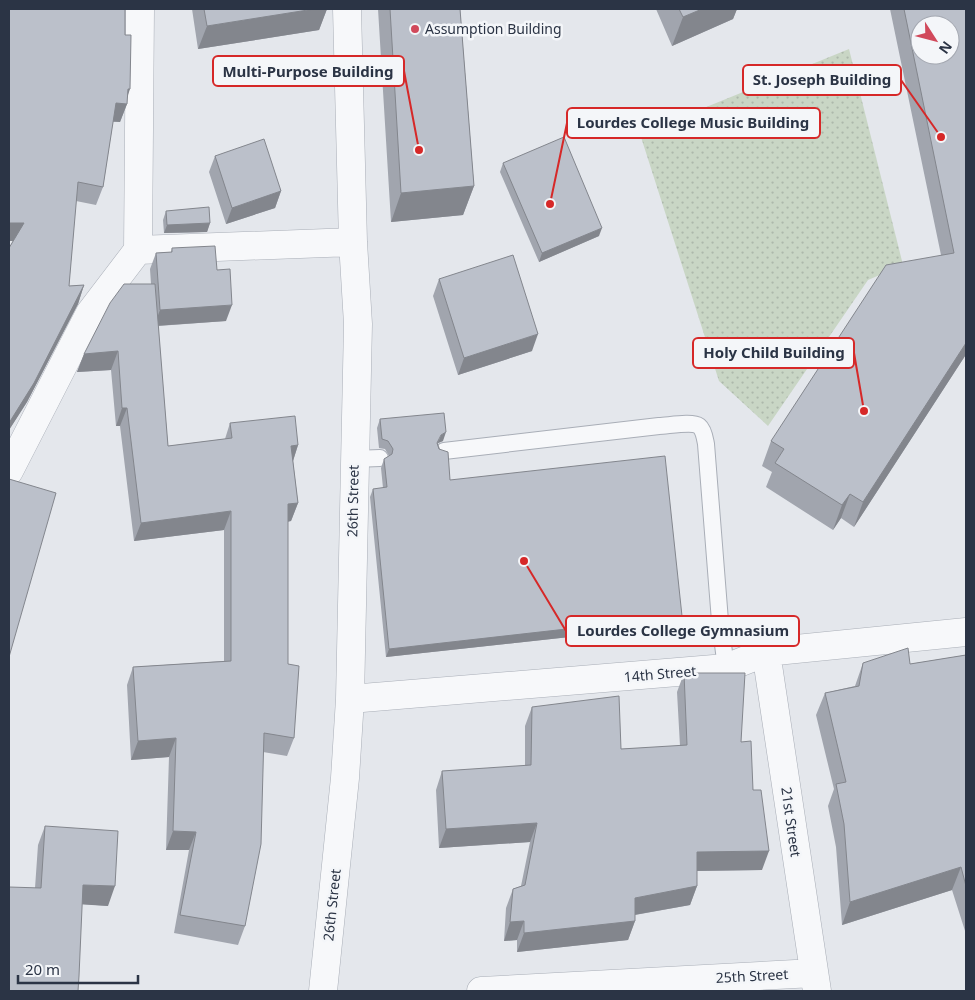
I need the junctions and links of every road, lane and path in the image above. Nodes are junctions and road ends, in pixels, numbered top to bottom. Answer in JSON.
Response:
{"nodes":[{"id":1,"x":140,"y":9,"type":"edge"},
{"id":2,"x":347,"y":9,"type":"edge"},
{"id":3,"x":353,"y":242,"type":"junction"},
{"id":4,"x":138,"y":250,"type":"junction"},
{"id":5,"x":444,"y":451,"type":"edge"},
{"id":6,"x":9,"y":471,"type":"edge"},
{"id":7,"x":966,"y":632,"type":"edge"},
{"id":8,"x":766,"y":652,"type":"junction"},
{"id":9,"x":726,"y":668,"type":"junction"},
{"id":10,"x":350,"y":699,"type":"junction"},
{"id":11,"x":815,"y":982,"type":"edge"},
{"id":12,"x":323,"y":991,"type":"edge"},
{"id":13,"x":481,"y":991,"type":"edge"}],
"edges":[{"from":1,"to":4,"type":"street"},
{"from":2,"to":3,"type":"street","name":"26th Street"},
{"from":3,"to":4,"type":"street"},
{"from":3,"to":10,"type":"street","name":"26th Street"},
{"from":4,"to":6,"type":"street"},
{"from":5,"to":9,"type":"lane"},
{"from":7,"to":8,"type":"street","name":"14th Street"},
{"from":8,"to":9,"type":"street","name":"14th Street"},
{"from":8,"to":11,"type":"street","name":"21st Street"},
{"from":9,"to":10,"type":"street","name":"14th Street"},
{"from":10,"to":12,"type":"street","name":"26th Street"},
{"from":11,"to":13,"type":"street","name":"25th Street"}]}
